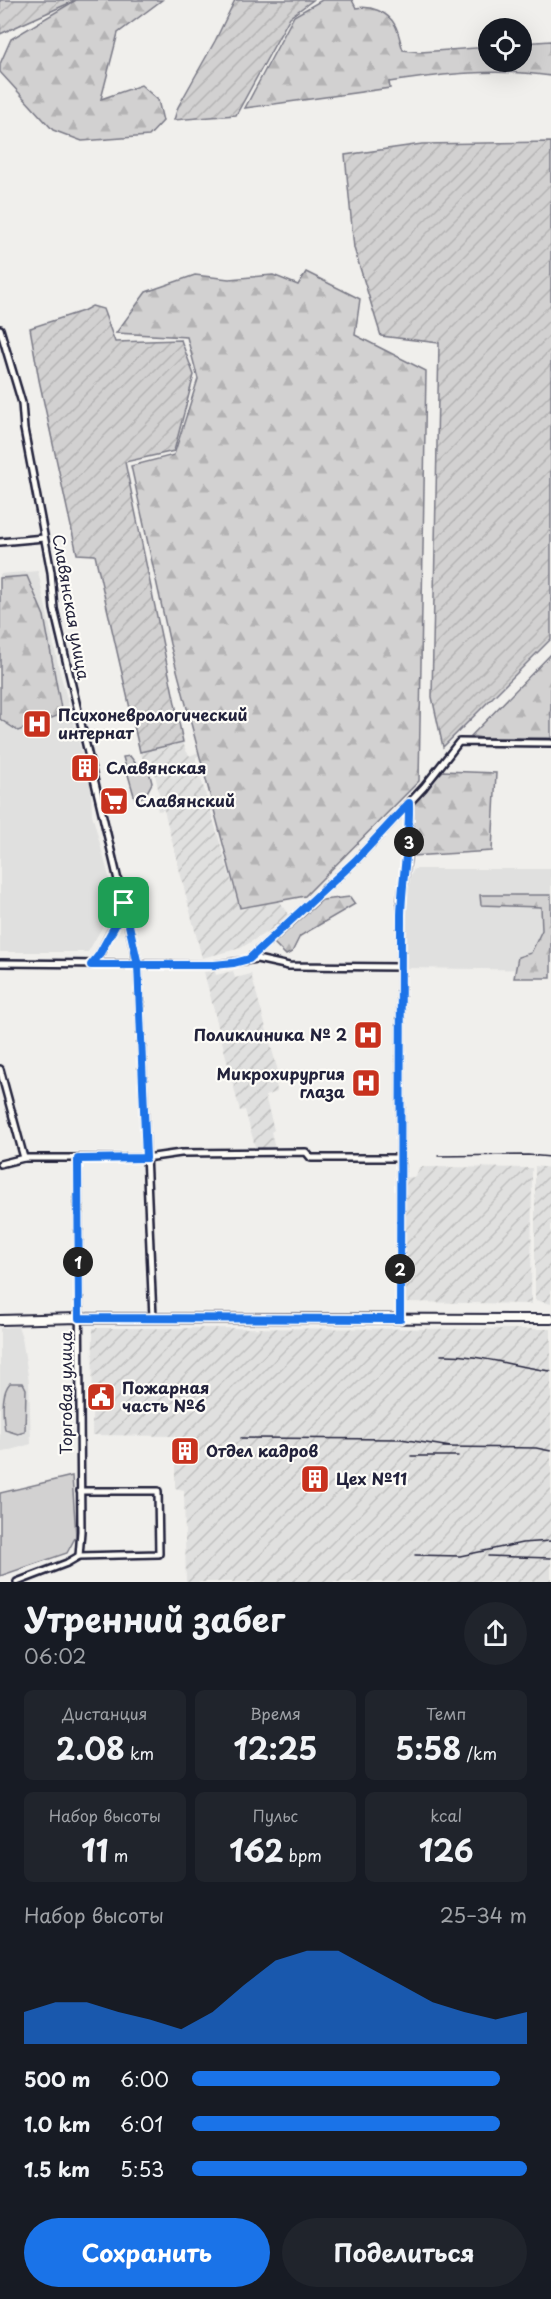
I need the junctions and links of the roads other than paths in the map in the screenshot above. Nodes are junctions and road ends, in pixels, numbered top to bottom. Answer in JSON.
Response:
{"nodes":[{"id":1,"x":0,"y":329,"type":"edge"},
{"id":2,"x":44,"y":538,"type":"junction"},
{"id":3,"x":0,"y":542,"type":"edge"},
{"id":4,"x":551,"y":743,"type":"edge"},
{"id":5,"x":409,"y":803,"type":"junction"},
{"id":6,"x":124,"y":903,"type":"junction"},
{"id":7,"x":249,"y":959,"type":"junction"},
{"id":8,"x":0,"y":963,"type":"edge"},
{"id":9,"x":91,"y":965,"type":"junction"},
{"id":10,"x":138,"y":965,"type":"junction"},
{"id":11,"x":400,"y":967,"type":"junction"},
{"id":12,"x":0,"y":1069,"type":"edge"},
{"id":13,"x":24,"y":1158,"type":"junction"},
{"id":14,"x":146,"y":1158,"type":"junction"},
{"id":15,"x":399,"y":1158,"type":"junction"},
{"id":16,"x":78,"y":1159,"type":"junction"},
{"id":17,"x":0,"y":1164,"type":"edge"},
{"id":18,"x":79,"y":1318,"type":"junction"},
{"id":19,"x":153,"y":1318,"type":"junction"},
{"id":20,"x":400,"y":1319,"type":"junction"},
{"id":21,"x":551,"y":1319,"type":"edge"},
{"id":22,"x":0,"y":1320,"type":"edge"},
{"id":23,"x":80,"y":1491,"type":"junction"},
{"id":24,"x":79,"y":1556,"type":"junction"},
{"id":25,"x":17,"y":1582,"type":"edge"}],
"edges":[{"from":1,"to":2,"type":"street","name":"Славянская улица"},
{"from":2,"to":3,"type":"street"},
{"from":2,"to":6,"type":"street","name":"Славянская улица"},
{"from":4,"to":5,"type":"street"},
{"from":5,"to":7,"type":"street"},
{"from":5,"to":11,"type":"street"},
{"from":6,"to":9,"type":"street"},
{"from":6,"to":10,"type":"street","name":"Славянская улица"},
{"from":7,"to":10,"type":"street"},
{"from":7,"to":11,"type":"street"},
{"from":8,"to":9,"type":"street"},
{"from":9,"to":10,"type":"street"},
{"from":10,"to":14,"type":"street","name":"Славянская улица"},
{"from":11,"to":15,"type":"street"},
{"from":12,"to":13,"type":"street"},
{"from":13,"to":16,"type":"street"},
{"from":13,"to":17,"type":"street"},
{"from":14,"to":15,"type":"street"},
{"from":14,"to":16,"type":"street"},
{"from":14,"to":19,"type":"street","name":"Славянская улица"},
{"from":15,"to":20,"type":"street"},
{"from":16,"to":18,"type":"street","name":"Торговая улица"},
{"from":18,"to":19,"type":"main road"},
{"from":18,"to":22,"type":"main road"},
{"from":18,"to":23,"type":"street","name":"Торговая улица"},
{"from":19,"to":20,"type":"main road"},
{"from":20,"to":21,"type":"main road"},
{"from":23,"to":24,"type":"street","name":"Торговая улица"},
{"from":23,"to":24,"type":"street"},
{"from":24,"to":25,"type":"street"}]}
